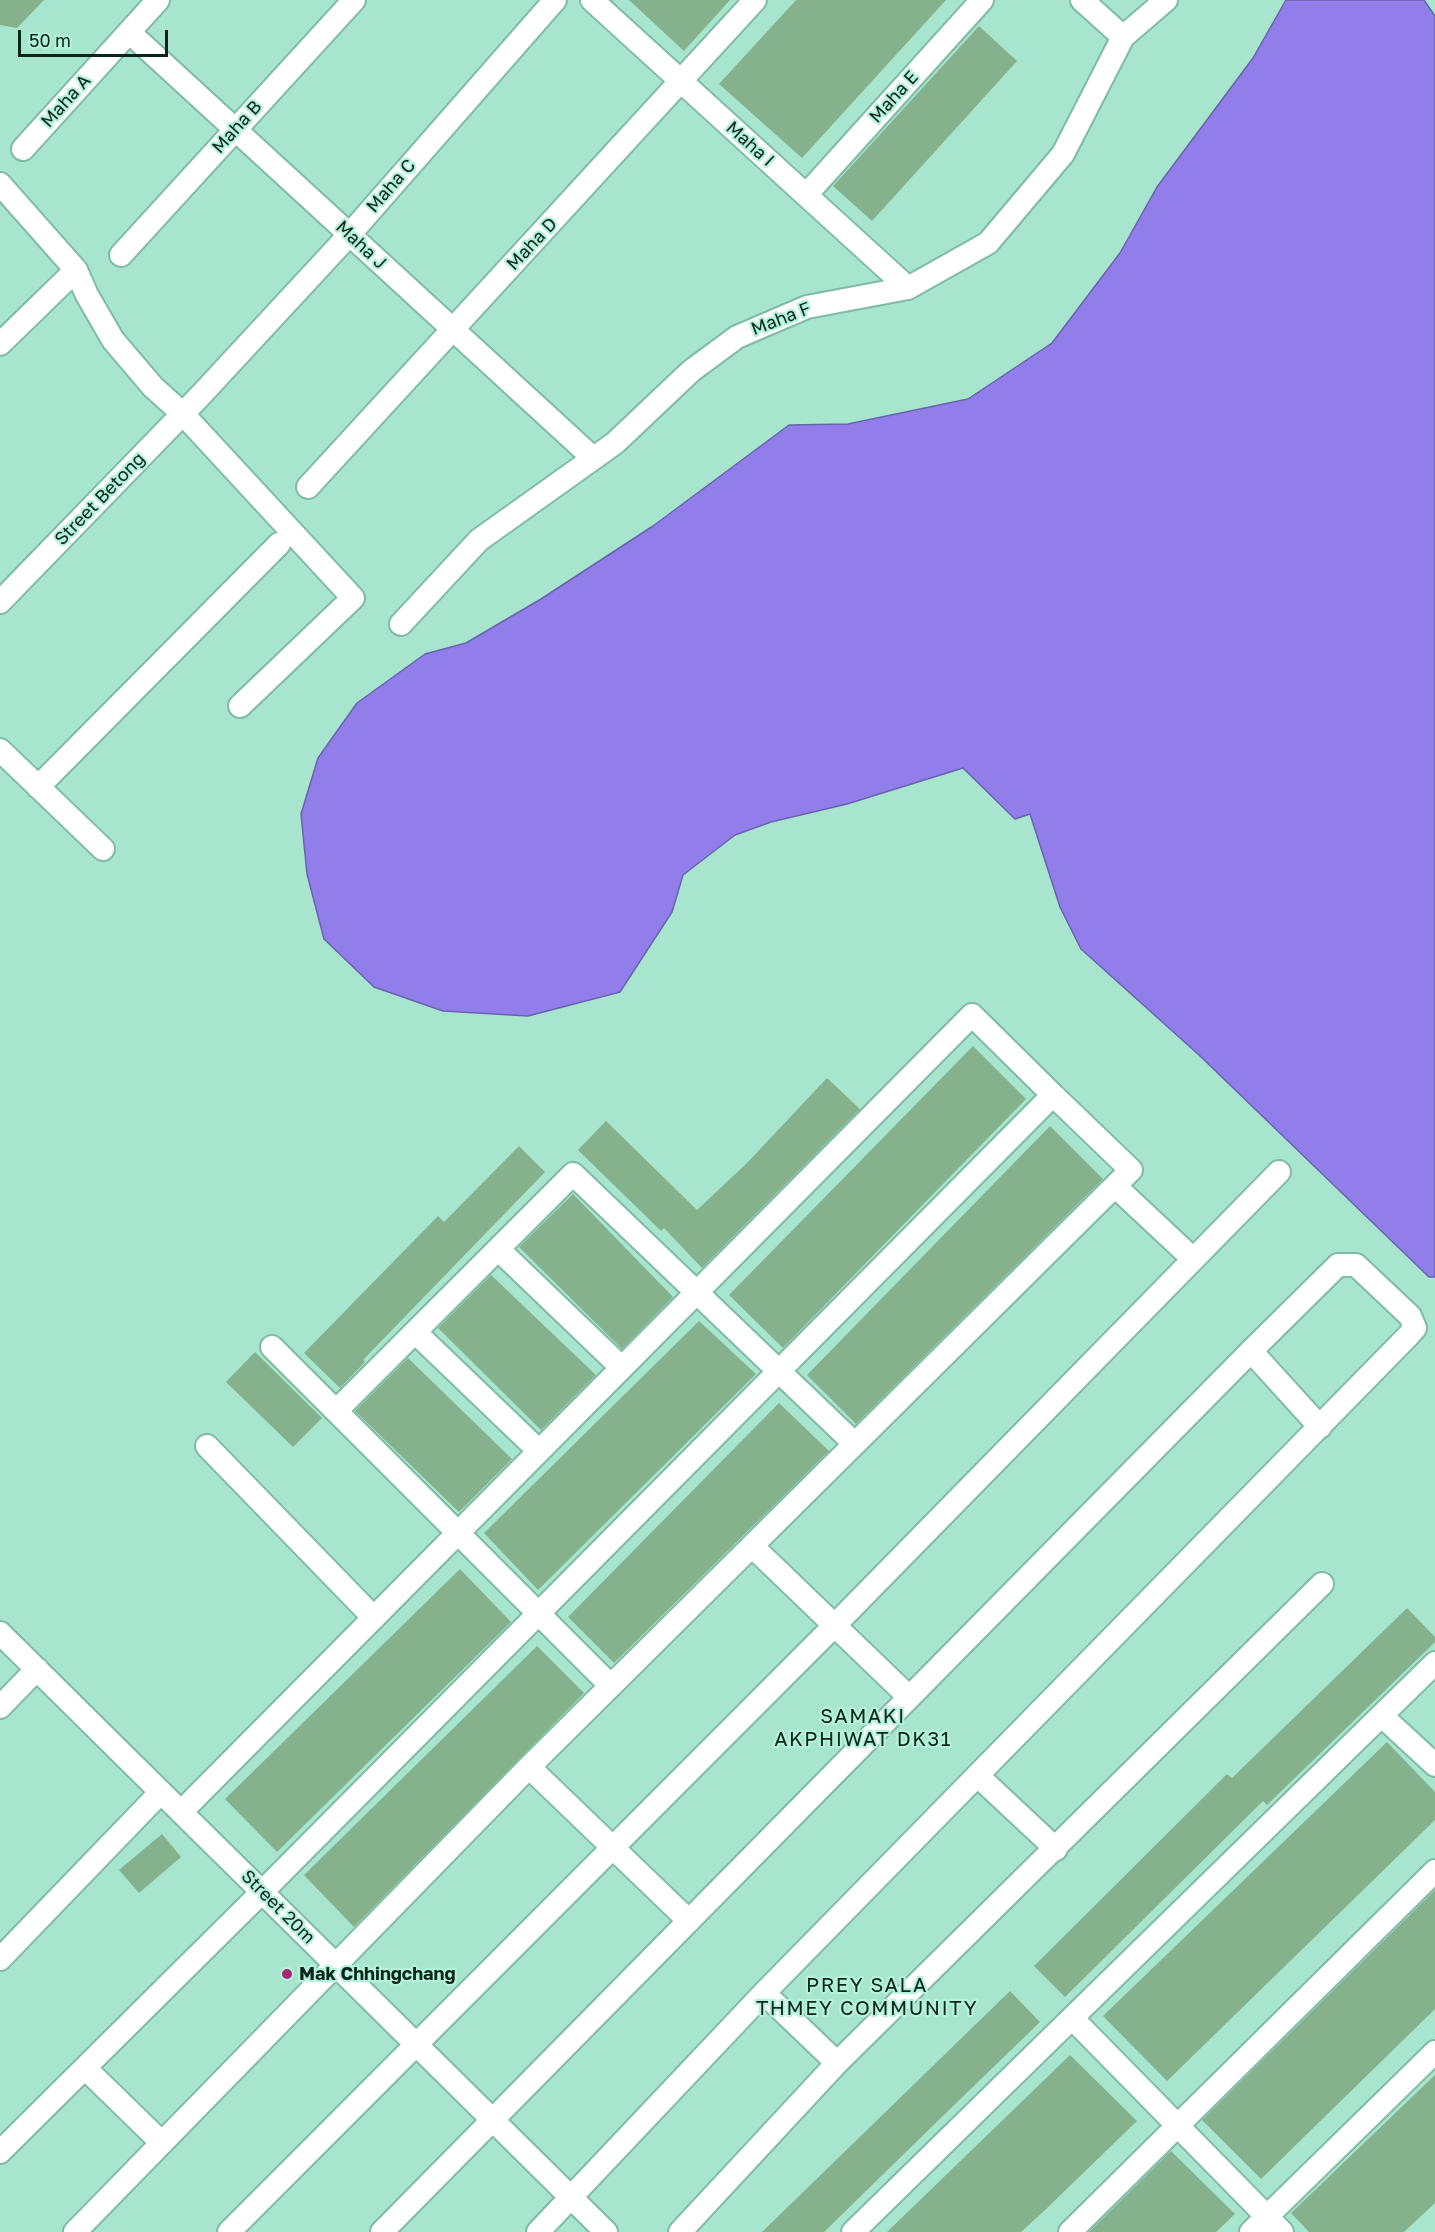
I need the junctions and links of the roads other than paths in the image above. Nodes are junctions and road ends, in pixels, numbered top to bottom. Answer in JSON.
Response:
{"nodes":[{"id":1,"x":158,"y":0,"type":"edge"},
{"id":2,"x":354,"y":0,"type":"edge"},
{"id":3,"x":555,"y":0,"type":"edge"},
{"id":4,"x":592,"y":0,"type":"edge"},
{"id":5,"x":755,"y":0,"type":"edge"},
{"id":6,"x":982,"y":0,"type":"edge"},
{"id":7,"x":1082,"y":0,"type":"edge"},
{"id":8,"x":1166,"y":0,"type":"edge"},
{"id":9,"x":129,"y":32,"type":"junction"},
{"id":10,"x":1123,"y":36,"type":"junction"},
{"id":11,"x":681,"y":81,"type":"junction"},
{"id":12,"x":235,"y":130,"type":"junction"},
{"id":13,"x":23,"y":149,"type":"dead end"},
{"id":14,"x":2,"y":191,"type":"edge"},
{"id":15,"x":806,"y":195,"type":"junction"},
{"id":16,"x":350,"y":234,"type":"junction"},
{"id":17,"x":121,"y":255,"type":"dead end"},
{"id":18,"x":76,"y":270,"type":"junction"},
{"id":19,"x":908,"y":288,"type":"junction"},
{"id":20,"x":453,"y":329,"type":"junction"},
{"id":21,"x":0,"y":344,"type":"edge"},
{"id":22,"x":200,"y":396,"type":"joint"},
{"id":23,"x":183,"y":414,"type":"junction"},
{"id":24,"x":593,"y":458,"type":"junction"},
{"id":25,"x":308,"y":487,"type":"dead end"},
{"id":26,"x":279,"y":544,"type":"dead end"},
{"id":27,"x":0,"y":602,"type":"edge"},
{"id":28,"x":401,"y":624,"type":"dead end"},
{"id":29,"x":240,"y":706,"type":"dead end"},
{"id":30,"x":0,"y":750,"type":"edge"},
{"id":31,"x":38,"y":787,"type":"junction"},
{"id":32,"x":103,"y":849,"type":"dead end"},
{"id":33,"x":1053,"y":1095,"type":"junction"},
{"id":34,"x":1279,"y":1172,"type":"dead end"},
{"id":35,"x":1115,"y":1186,"type":"junction"},
{"id":36,"x":498,"y":1249,"type":"junction"},
{"id":37,"x":1193,"y":1259,"type":"junction"},
{"id":38,"x":697,"y":1293,"type":"junction"},
{"id":39,"x":415,"y":1332,"type":"junction"},
{"id":40,"x":272,"y":1347,"type":"dead end"},
{"id":41,"x":1251,"y":1351,"type":"junction"},
{"id":42,"x":622,"y":1368,"type":"junction"},
{"id":43,"x":779,"y":1371,"type":"junction"},
{"id":44,"x":336,"y":1411,"type":"junction"},
{"id":45,"x":1320,"y":1427,"type":"junction"},
{"id":46,"x":855,"y":1444,"type":"junction"},
{"id":47,"x":207,"y":1446,"type":"dead end"},
{"id":48,"x":539,"y":1451,"type":"junction"},
{"id":49,"x":458,"y":1533,"type":"junction"},
{"id":50,"x":752,"y":1546,"type":"junction"},
{"id":51,"x":1322,"y":1584,"type":"dead end"},
{"id":52,"x":538,"y":1613,"type":"junction"},
{"id":53,"x":374,"y":1618,"type":"junction"},
{"id":54,"x":834,"y":1626,"type":"junction"},
{"id":55,"x":0,"y":1634,"type":"edge"},
{"id":56,"x":1435,"y":1663,"type":"edge"},
{"id":57,"x":37,"y":1669,"type":"junction"},
{"id":58,"x":611,"y":1686,"type":"junction"},
{"id":59,"x":909,"y":1697,"type":"junction"},
{"id":60,"x":0,"y":1707,"type":"edge"},
{"id":61,"x":1382,"y":1716,"type":"junction"},
{"id":62,"x":1435,"y":1765,"type":"edge"},
{"id":63,"x":529,"y":1767,"type":"junction"},
{"id":64,"x":978,"y":1776,"type":"junction"},
{"id":65,"x":161,"y":1792,"type":"junction"},
{"id":66,"x":181,"y":1812,"type":"junction"},
{"id":67,"x":613,"y":1845,"type":"junction"},
{"id":68,"x":1056,"y":1849,"type":"junction"},
{"id":69,"x":1435,"y":1871,"type":"edge"},
{"id":70,"x":262,"y":1892,"type":"junction"},
{"id":71,"x":688,"y":1920,"type":"junction"},
{"id":72,"x":0,"y":1959,"type":"edge"},
{"id":73,"x":336,"y":1965,"type":"junction"},
{"id":74,"x":764,"y":1993,"type":"junction"},
{"id":75,"x":1072,"y":2018,"type":"junction"},
{"id":76,"x":417,"y":2044,"type":"junction"},
{"id":77,"x":1435,"y":2052,"type":"edge"},
{"id":78,"x":837,"y":2063,"type":"junction"},
{"id":79,"x":85,"y":2068,"type":"junction"},
{"id":80,"x":494,"y":2121,"type":"junction"},
{"id":81,"x":1177,"y":2126,"type":"junction"},
{"id":82,"x":162,"y":2143,"type":"junction"},
{"id":83,"x":0,"y":2152,"type":"edge"},
{"id":84,"x":572,"y":2198,"type":"junction"},
{"id":85,"x":1266,"y":2227,"type":"edge"},
{"id":86,"x":75,"y":2232,"type":"edge"},
{"id":87,"x":229,"y":2232,"type":"edge"},
{"id":88,"x":382,"y":2232,"type":"edge"},
{"id":89,"x":538,"y":2232,"type":"edge"},
{"id":90,"x":606,"y":2232,"type":"edge"},
{"id":91,"x":680,"y":2232,"type":"edge"},
{"id":92,"x":853,"y":2232,"type":"edge"},
{"id":93,"x":1070,"y":2232,"type":"edge"}],
"edges":[{"from":1,"to":9,"type":"street","name":"Maha A"},
{"from":2,"to":12,"type":"street","name":"Maha B"},
{"from":3,"to":16,"type":"street","name":"Maha C"},
{"from":4,"to":11,"type":"street","name":"Maha I"},
{"from":5,"to":11,"type":"street","name":"Maha D"},
{"from":6,"to":15,"type":"street","name":"Maha E"},
{"from":7,"to":10,"type":"street"},
{"from":8,"to":10,"type":"street","name":"Maha F"},
{"from":9,"to":12,"type":"street","name":"Maha J"},
{"from":9,"to":13,"type":"street","name":"Maha A"},
{"from":10,"to":19,"type":"street","name":"Maha F"},
{"from":11,"to":15,"type":"street","name":"Maha I"},
{"from":11,"to":20,"type":"street","name":"Maha D"},
{"from":12,"to":16,"type":"street","name":"Maha J"},
{"from":12,"to":17,"type":"street","name":"Maha B"},
{"from":14,"to":18,"type":"street"},
{"from":15,"to":19,"type":"street","name":"Maha I"},
{"from":16,"to":20,"type":"street","name":"Maha J"},
{"from":16,"to":22,"type":"street","name":"Maha C"},
{"from":18,"to":21,"type":"street"},
{"from":18,"to":23,"type":"street"},
{"from":19,"to":24,"type":"street","name":"Maha F"},
{"from":20,"to":24,"type":"street","name":"Maha J"},
{"from":20,"to":25,"type":"street","name":"Maha D"},
{"from":22,"to":23,"type":"street","name":"Street Betong"},
{"from":23,"to":27,"type":"street","name":"Street Betong"},
{"from":23,"to":29,"type":"street"},
{"from":24,"to":28,"type":"street","name":"Maha F"},
{"from":26,"to":31,"type":"street"},
{"from":30,"to":31,"type":"street"},
{"from":31,"to":32,"type":"street"},
{"from":33,"to":35,"type":"street"},
{"from":33,"to":38,"type":"street"},
{"from":33,"to":43,"type":"street"},
{"from":34,"to":37,"type":"street"},
{"from":35,"to":37,"type":"street"},
{"from":35,"to":46,"type":"street"},
{"from":36,"to":38,"type":"street"},
{"from":36,"to":39,"type":"street"},
{"from":36,"to":42,"type":"street"},
{"from":37,"to":54,"type":"street"},
{"from":38,"to":42,"type":"street"},
{"from":38,"to":43,"type":"street"},
{"from":39,"to":44,"type":"street"},
{"from":39,"to":48,"type":"street"},
{"from":40,"to":44,"type":"street"},
{"from":41,"to":45,"type":"street"},
{"from":41,"to":45,"type":"street"},
{"from":41,"to":59,"type":"street"},
{"from":42,"to":48,"type":"street"},
{"from":43,"to":46,"type":"street"},
{"from":43,"to":52,"type":"street"},
{"from":44,"to":49,"type":"street"},
{"from":45,"to":64,"type":"street"},
{"from":46,"to":50,"type":"street"},
{"from":47,"to":53,"type":"street"},
{"from":48,"to":49,"type":"street"},
{"from":49,"to":52,"type":"street"},
{"from":49,"to":53,"type":"street"},
{"from":50,"to":54,"type":"street"},
{"from":50,"to":58,"type":"street"},
{"from":51,"to":68,"type":"street"},
{"from":52,"to":58,"type":"street"},
{"from":52,"to":70,"type":"street"},
{"from":53,"to":66,"type":"street"},
{"from":54,"to":59,"type":"street"},
{"from":54,"to":67,"type":"street"},
{"from":55,"to":57,"type":"street","name":"Street 20m"},
{"from":56,"to":61,"type":"street"},
{"from":57,"to":60,"type":"street"},
{"from":57,"to":65,"type":"street","name":"Street 20m"},
{"from":58,"to":63,"type":"street"},
{"from":59,"to":71,"type":"street"},
{"from":61,"to":62,"type":"street"},
{"from":61,"to":75,"type":"street"},
{"from":63,"to":67,"type":"street"},
{"from":63,"to":73,"type":"street"},
{"from":64,"to":68,"type":"street"},
{"from":64,"to":74,"type":"street"},
{"from":65,"to":66,"type":"street","name":"Street 20m"},
{"from":65,"to":72,"type":"street"},
{"from":66,"to":70,"type":"street","name":"Street 20m"},
{"from":67,"to":71,"type":"street"},
{"from":67,"to":76,"type":"street"},
{"from":68,"to":78,"type":"street"},
{"from":69,"to":81,"type":"street"},
{"from":70,"to":73,"type":"street","name":"Street 20m"},
{"from":70,"to":79,"type":"street"},
{"from":71,"to":80,"type":"street"},
{"from":73,"to":76,"type":"street","name":"Street 20m"},
{"from":73,"to":82,"type":"street"},
{"from":74,"to":78,"type":"street"},
{"from":74,"to":84,"type":"street"},
{"from":75,"to":81,"type":"street"},
{"from":75,"to":92,"type":"street"},
{"from":76,"to":80,"type":"street","name":"Street 20m"},
{"from":76,"to":87,"type":"street"},
{"from":77,"to":85,"type":"street"},
{"from":78,"to":91,"type":"street"},
{"from":79,"to":82,"type":"street"},
{"from":79,"to":83,"type":"street"},
{"from":80,"to":84,"type":"street","name":"Street 20m"},
{"from":80,"to":88,"type":"street"},
{"from":81,"to":85,"type":"street"},
{"from":81,"to":93,"type":"street"},
{"from":82,"to":86,"type":"street"},
{"from":84,"to":89,"type":"street"},
{"from":84,"to":90,"type":"street","name":"Street 20m"}]}
